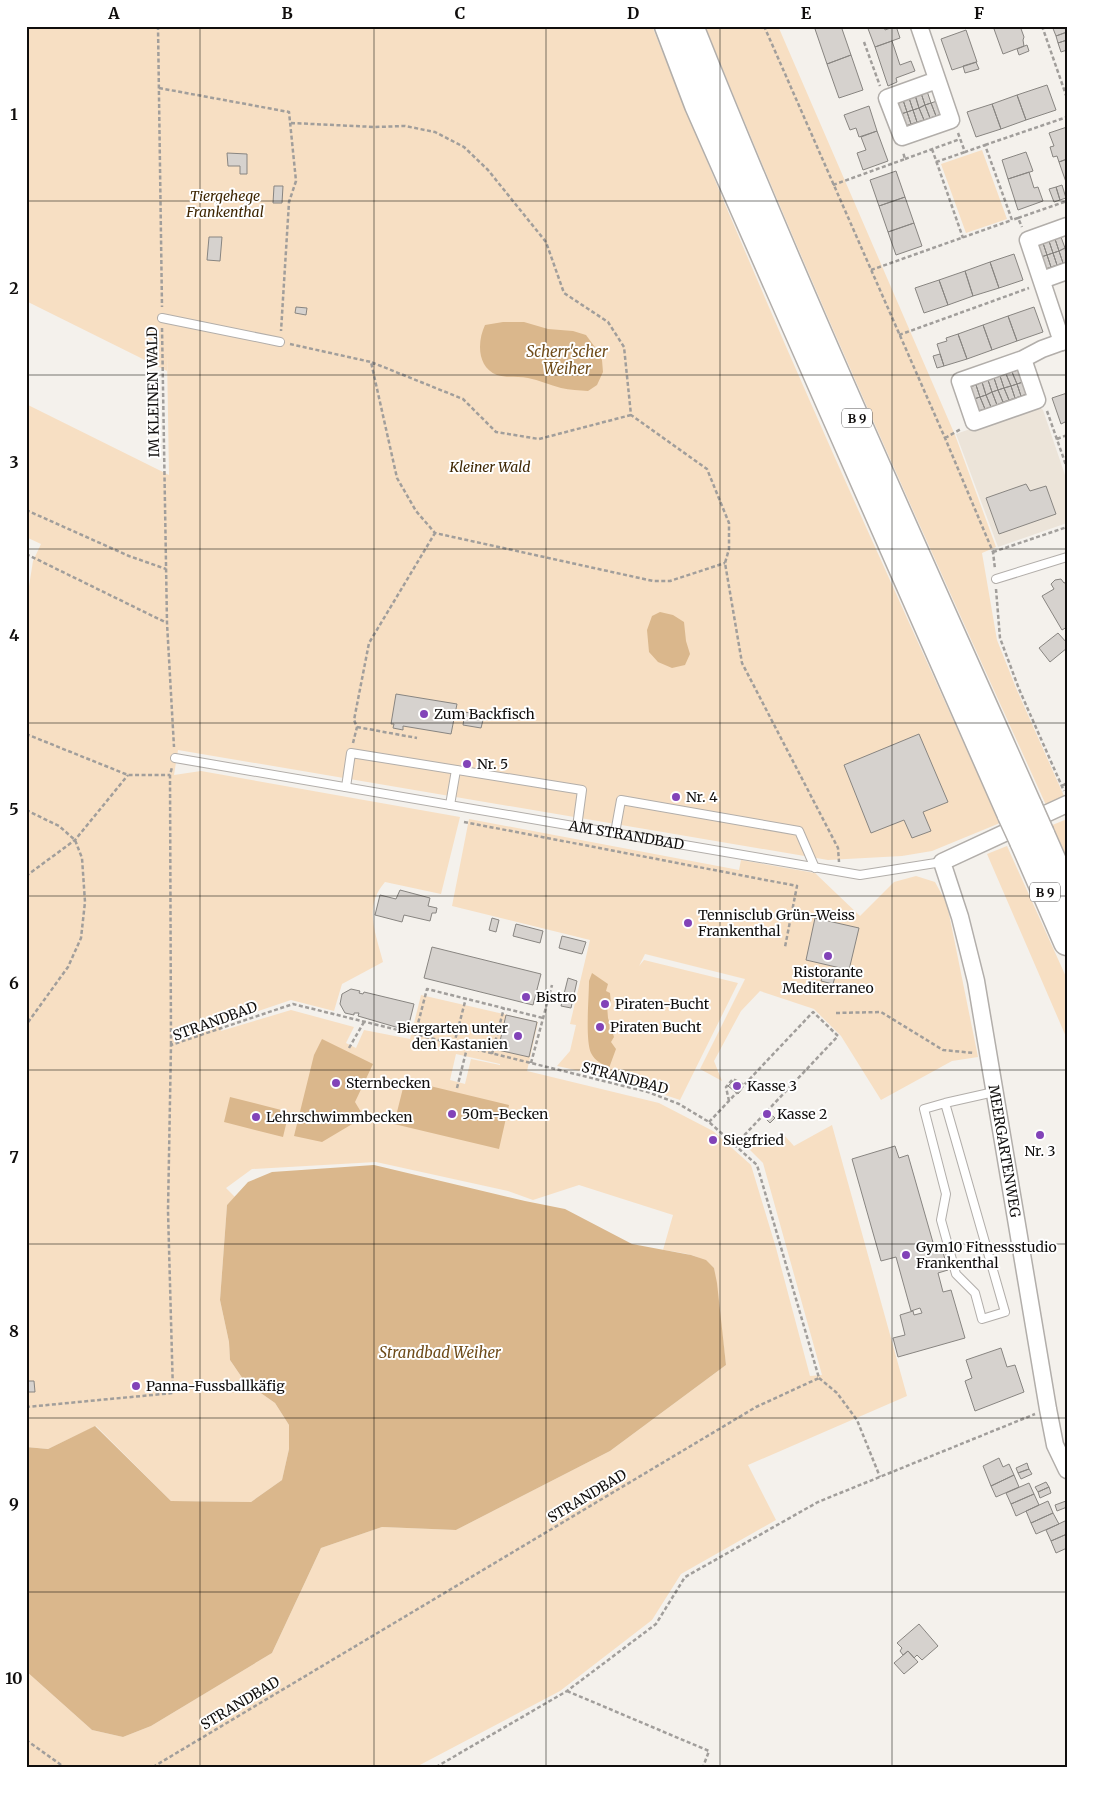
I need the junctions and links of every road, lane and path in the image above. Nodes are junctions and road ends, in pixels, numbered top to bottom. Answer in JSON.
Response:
{"nodes":[{"id":1,"x":158,"y":26,"type":"edge"},
{"id":2,"x":668,"y":26,"type":"edge"},
{"id":3,"x":690,"y":26,"type":"edge"},
{"id":4,"x":764,"y":26,"type":"edge"},
{"id":5,"x":919,"y":26,"type":"edge"},
{"id":6,"x":1042,"y":26,"type":"edge"},
{"id":7,"x":864,"y":42,"type":"dead end"},
{"id":8,"x":937,"y":80,"type":"junction"},
{"id":9,"x":159,"y":88,"type":"junction"},
{"id":10,"x":887,"y":98,"type":"junction"},
{"id":11,"x":1067,"y":98,"type":"edge"},
{"id":12,"x":1067,"y":117,"type":"edge"},
{"id":13,"x":951,"y":120,"type":"junction"},
{"id":14,"x":291,"y":123,"type":"junction"},
{"id":15,"x":902,"y":136,"type":"junction"},
{"id":16,"x":960,"y":139,"type":"junction"},
{"id":17,"x":985,"y":145,"type":"junction"},
{"id":18,"x":932,"y":149,"type":"junction"},
{"id":19,"x":965,"y":152,"type":"junction"},
{"id":20,"x":905,"y":159,"type":"junction"},
{"id":21,"x":936,"y":162,"type":"junction"},
{"id":22,"x":833,"y":185,"type":"junction"},
{"id":23,"x":1067,"y":201,"type":"edge"},
{"id":24,"x":1018,"y":218,"type":"junction"},
{"id":25,"x":1012,"y":220,"type":"junction"},
{"id":26,"x":1067,"y":226,"type":"edge"},
{"id":27,"x":963,"y":238,"type":"junction"},
{"id":28,"x":1028,"y":240,"type":"junction"},
{"id":29,"x":871,"y":270,"type":"junction"},
{"id":30,"x":1067,"y":271,"type":"edge"},
{"id":31,"x":1042,"y":282,"type":"junction"},
{"id":32,"x":162,"y":318,"type":"junction"},
{"id":33,"x":899,"y":335,"type":"junction"},
{"id":34,"x":1064,"y":341,"type":"edge"},
{"id":35,"x":280,"y":342,"type":"junction"},
{"id":36,"x":1023,"y":359,"type":"junction"},
{"id":37,"x":371,"y":362,"type":"junction"},
{"id":38,"x":1037,"y":400,"type":"junction"},
{"id":39,"x":631,"y":415,"type":"junction"},
{"id":40,"x":1067,"y":435,"type":"edge"},
{"id":41,"x":1057,"y":439,"type":"junction"},
{"id":42,"x":1067,"y":468,"type":"edge"},
{"id":43,"x":26,"y":510,"type":"edge"},
{"id":44,"x":1067,"y":527,"type":"edge"},
{"id":45,"x":435,"y":533,"type":"junction"},
{"id":46,"x":993,"y":552,"type":"junction"},
{"id":47,"x":26,"y":554,"type":"edge"},
{"id":48,"x":1067,"y":557,"type":"edge"},
{"id":49,"x":725,"y":563,"type":"junction"},
{"id":50,"x":166,"y":570,"type":"junction"},
{"id":51,"x":996,"y":579,"type":"junction"},
{"id":52,"x":166,"y":623,"type":"junction"},
{"id":53,"x":357,"y":726,"type":"junction"},
{"id":54,"x":26,"y":734,"type":"edge"},
{"id":55,"x":417,"y":738,"type":"dead end"},
{"id":56,"x":351,"y":752,"type":"junction"},
{"id":57,"x":175,"y":758,"type":"junction"},
{"id":58,"x":456,"y":770,"type":"junction"},
{"id":59,"x":170,"y":774,"type":"junction"},
{"id":60,"x":128,"y":775,"type":"junction"},
{"id":61,"x":1067,"y":783,"type":"edge"},
{"id":62,"x":346,"y":787,"type":"junction"},
{"id":63,"x":1067,"y":804,"type":"edge"},
{"id":64,"x":450,"y":805,"type":"junction"},
{"id":65,"x":26,"y":810,"type":"edge"},
{"id":66,"x":1020,"y":811,"type":"junction"},
{"id":67,"x":464,"y":822,"type":"dead end"},
{"id":68,"x":576,"y":826,"type":"junction"},
{"id":69,"x":615,"y":833,"type":"junction"},
{"id":70,"x":1032,"y":837,"type":"junction"},
{"id":71,"x":75,"y":840,"type":"junction"},
{"id":72,"x":942,"y":862,"type":"junction"},
{"id":73,"x":816,"y":868,"type":"junction"},
{"id":74,"x":841,"y":872,"type":"junction"},
{"id":75,"x":26,"y":876,"type":"edge"},
{"id":76,"x":1067,"y":893,"type":"edge"},
{"id":77,"x":1067,"y":942,"type":"edge"},
{"id":78,"x":785,"y":947,"type":"dead end"},
{"id":79,"x":552,"y":985,"type":"dead end"},
{"id":80,"x":466,"y":998,"type":"junction"},
{"id":81,"x":504,"y":1008,"type":"junction"},
{"id":82,"x":836,"y":1014,"type":"dead end"},
{"id":83,"x":543,"y":1018,"type":"junction"},
{"id":84,"x":364,"y":1022,"type":"junction"},
{"id":85,"x":26,"y":1025,"type":"edge"},
{"id":86,"x":415,"y":1035,"type":"junction"},
{"id":87,"x":454,"y":1044,"type":"junction"},
{"id":88,"x":171,"y":1045,"type":"junction"},
{"id":89,"x":349,"y":1048,"type":"dead end"},
{"id":90,"x":467,"y":1048,"type":"junction"},
{"id":91,"x":988,"y":1052,"type":"junction"},
{"id":92,"x":492,"y":1054,"type":"junction"},
{"id":93,"x":531,"y":1064,"type":"junction"},
{"id":94,"x":744,"y":1085,"type":"junction"},
{"id":95,"x":457,"y":1088,"type":"dead end"},
{"id":96,"x":994,"y":1092,"type":"junction"},
{"id":97,"x":729,"y":1101,"type":"junction"},
{"id":98,"x":945,"y":1103,"type":"junction"},
{"id":99,"x":709,"y":1122,"type":"junction"},
{"id":100,"x":735,"y":1145,"type":"junction"},
{"id":101,"x":819,"y":1378,"type":"junction"},
{"id":102,"x":26,"y":1407,"type":"edge"},
{"id":103,"x":1048,"y":1409,"type":"junction"},
{"id":104,"x":1067,"y":1470,"type":"edge"},
{"id":105,"x":880,"y":1477,"type":"junction"},
{"id":106,"x":568,"y":1691,"type":"junction"},
{"id":107,"x":26,"y":1740,"type":"edge"},
{"id":108,"x":64,"y":1767,"type":"edge"},
{"id":109,"x":153,"y":1767,"type":"edge"},
{"id":110,"x":436,"y":1767,"type":"edge"},
{"id":111,"x":703,"y":1767,"type":"edge"}],
"edges":[{"from":1,"to":9,"type":"path","name":"IM KLEINEN WALD"},
{"from":2,"to":66,"type":"highway","number":"B 9"},
{"from":3,"to":66,"type":"highway","number":"B 9"},
{"from":4,"to":22,"type":"path"},
{"from":5,"to":8,"type":"street"},
{"from":6,"to":11,"type":"path"},
{"from":7,"to":10,"type":"path"},
{"from":8,"to":10,"type":"street"},
{"from":8,"to":13,"type":"street"},
{"from":9,"to":14,"type":"path"},
{"from":9,"to":32,"type":"path","name":"IM KLEINEN WALD"},
{"from":10,"to":15,"type":"street"},
{"from":12,"to":17,"type":"path"},
{"from":13,"to":15,"type":"street"},
{"from":13,"to":16,"type":"path"},
{"from":14,"to":35,"type":"path"},
{"from":14,"to":39,"type":"path"},
{"from":15,"to":20,"type":"path"},
{"from":16,"to":18,"type":"path"},
{"from":16,"to":19,"type":"path"},
{"from":17,"to":19,"type":"path"},
{"from":17,"to":25,"type":"path"},
{"from":18,"to":20,"type":"path"},
{"from":18,"to":21,"type":"path"},
{"from":19,"to":21,"type":"path"},
{"from":20,"to":22,"type":"path"},
{"from":21,"to":27,"type":"path"},
{"from":22,"to":29,"type":"path"},
{"from":23,"to":24,"type":"path"},
{"from":24,"to":25,"type":"path"},
{"from":24,"to":28,"type":"path"},
{"from":25,"to":27,"type":"path"},
{"from":26,"to":28,"type":"street"},
{"from":27,"to":29,"type":"path"},
{"from":28,"to":31,"type":"street"},
{"from":29,"to":33,"type":"path"},
{"from":30,"to":31,"type":"street"},
{"from":31,"to":33,"type":"path"},
{"from":31,"to":34,"type":"street"},
{"from":32,"to":35,"type":"lane"},
{"from":32,"to":50,"type":"path","name":"IM KLEINEN WALD"},
{"from":33,"to":46,"type":"path"},
{"from":34,"to":36,"type":"street"},
{"from":35,"to":37,"type":"path"},
{"from":36,"to":38,"type":"street"},
{"from":36,"to":38,"type":"street"},
{"from":37,"to":39,"type":"path"},
{"from":37,"to":45,"type":"path"},
{"from":38,"to":41,"type":"path"},
{"from":39,"to":49,"type":"path"},
{"from":40,"to":41,"type":"path"},
{"from":41,"to":42,"type":"path"},
{"from":43,"to":50,"type":"path"},
{"from":44,"to":46,"type":"path"},
{"from":45,"to":49,"type":"path"},
{"from":45,"to":53,"type":"path"},
{"from":46,"to":51,"type":"path"},
{"from":47,"to":52,"type":"path"},
{"from":48,"to":51,"type":"lane"},
{"from":49,"to":74,"type":"path"},
{"from":50,"to":52,"type":"path","name":"IM KLEINEN WALD"},
{"from":51,"to":61,"type":"path"},
{"from":52,"to":57,"type":"path","name":"IM KLEINEN WALD"},
{"from":53,"to":55,"type":"path"},
{"from":53,"to":56,"type":"path"},
{"from":54,"to":60,"type":"path"},
{"from":56,"to":58,"type":"lane"},
{"from":56,"to":62,"type":"lane"},
{"from":57,"to":59,"type":"path"},
{"from":57,"to":62,"type":"lane","name":"AM STRANDBAD"},
{"from":58,"to":64,"type":"lane"},
{"from":58,"to":68,"type":"lane"},
{"from":59,"to":60,"type":"path"},
{"from":59,"to":88,"type":"path"},
{"from":60,"to":71,"type":"path"},
{"from":62,"to":64,"type":"lane","name":"AM STRANDBAD"},
{"from":63,"to":72,"type":"street","name":"AM STRANDBAD"},
{"from":64,"to":68,"type":"lane","name":"AM STRANDBAD"},
{"from":65,"to":71,"type":"path"},
{"from":66,"to":70,"type":"highway","number":"B 9","bridge":true},
{"from":67,"to":78,"type":"path"},
{"from":68,"to":69,"type":"lane","name":"AM STRANDBAD"},
{"from":69,"to":73,"type":"lane","name":"AM STRANDBAD"},
{"from":69,"to":73,"type":"lane"},
{"from":70,"to":76,"type":"highway","number":"B 9"},
{"from":70,"to":77,"type":"highway","number":"B 9"},
{"from":71,"to":75,"type":"path"},
{"from":71,"to":85,"type":"path"},
{"from":72,"to":74,"type":"lane","name":"AM STRANDBAD"},
{"from":72,"to":91,"type":"street","name":"MEERGARTENWEG"},
{"from":73,"to":74,"type":"lane","name":"AM STRANDBAD"},
{"from":79,"to":83,"type":"path"},
{"from":80,"to":81,"type":"path"},
{"from":80,"to":86,"type":"path"},
{"from":80,"to":87,"type":"path"},
{"from":81,"to":83,"type":"path"},
{"from":81,"to":92,"type":"path"},
{"from":82,"to":91,"type":"path"},
{"from":83,"to":93,"type":"path"},
{"from":84,"to":86,"type":"path","name":"STRANDBAD"},
{"from":84,"to":88,"type":"path","name":"STRANDBAD"},
{"from":84,"to":89,"type":"path"},
{"from":86,"to":87,"type":"path","name":"STRANDBAD"},
{"from":87,"to":90,"type":"path","name":"STRANDBAD"},
{"from":88,"to":102,"type":"path","name":"STRANDBAD"},
{"from":90,"to":92,"type":"path","name":"STRANDBAD"},
{"from":90,"to":95,"type":"path"},
{"from":91,"to":96,"type":"street","name":"MEERGARTENWEG"},
{"from":92,"to":93,"type":"path","name":"STRANDBAD"},
{"from":93,"to":99,"type":"path","name":"STRANDBAD"},
{"from":94,"to":97,"type":"path"},
{"from":94,"to":97,"type":"path"},
{"from":94,"to":100,"type":"path"},
{"from":96,"to":98,"type":"lane"},
{"from":96,"to":103,"type":"street","name":"MEERGARTENWEG"},
{"from":97,"to":99,"type":"path"},
{"from":98,"to":98,"type":"lane"},
{"from":99,"to":100,"type":"path","name":"STRANDBAD"},
{"from":100,"to":101,"type":"path","name":"STRANDBAD"},
{"from":101,"to":105,"type":"path"},
{"from":101,"to":109,"type":"path","name":"STRANDBAD"},
{"from":103,"to":104,"type":"street","name":"MEERGARTENWEG"},
{"from":103,"to":105,"type":"path"},
{"from":105,"to":106,"type":"path"},
{"from":106,"to":110,"type":"path"},
{"from":106,"to":111,"type":"path"},
{"from":107,"to":108,"type":"path"}]}
